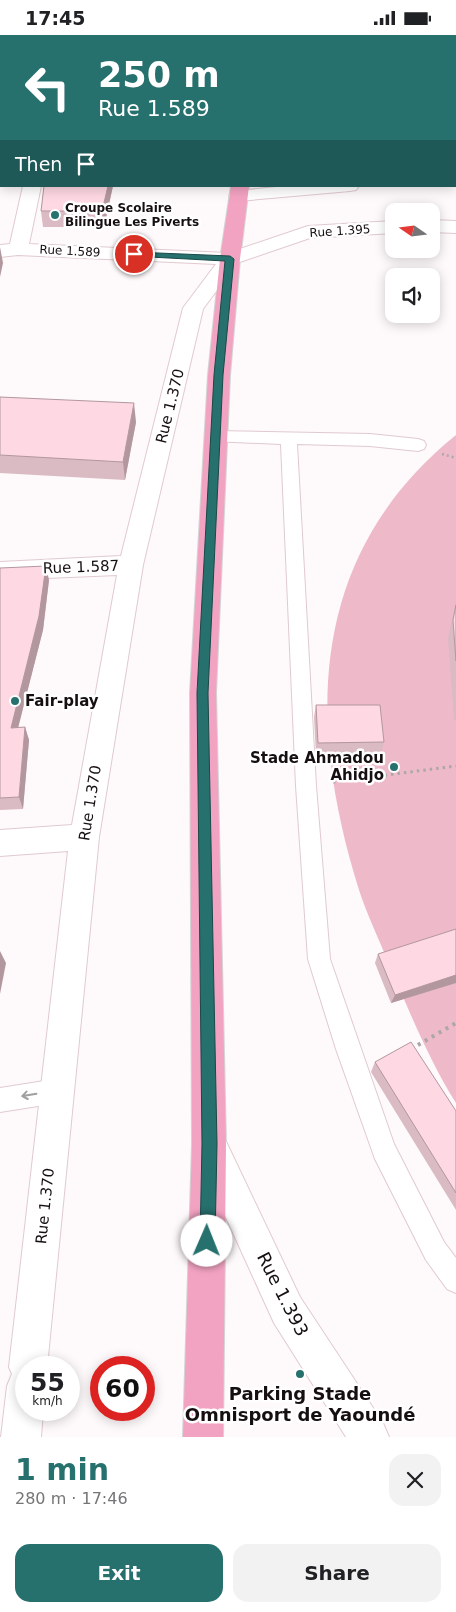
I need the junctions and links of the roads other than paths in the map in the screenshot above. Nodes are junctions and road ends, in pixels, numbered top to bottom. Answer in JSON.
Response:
{"nodes":[{"id":1,"x":32,"y":187,"type":"edge"},
{"id":2,"x":328,"y":187,"type":"edge"},
{"id":3,"x":239,"y":191,"type":"edge"},
{"id":4,"x":440,"y":226,"type":"edge"},
{"id":5,"x":456,"y":227,"type":"edge"},
{"id":6,"x":385,"y":228,"type":"edge"},
{"id":7,"x":9,"y":250,"type":"edge"},
{"id":8,"x":230,"y":259,"type":"junction"},
{"id":9,"x":216,"y":437,"type":"junction"},
{"id":10,"x":289,"y":439,"type":"junction"},
{"id":11,"x":418,"y":445,"type":"dead end"},
{"id":12,"x":131,"y":565,"type":"junction"},
{"id":13,"x":0,"y":571,"type":"edge"},
{"id":14,"x":84,"y":837,"type":"junction"},
{"id":15,"x":0,"y":843,"type":"edge"},
{"id":16,"x":57,"y":1091,"type":"junction"},
{"id":17,"x":0,"y":1100,"type":"edge"},
{"id":18,"x":209,"y":1144,"type":"junction"},
{"id":19,"x":456,"y":1280,"type":"edge"},
{"id":20,"x":29,"y":1356,"type":"edge"},
{"id":21,"x":23,"y":1421,"type":"edge"},
{"id":22,"x":21,"y":1437,"type":"edge"},
{"id":23,"x":203,"y":1437,"type":"edge"},
{"id":24,"x":369,"y":1437,"type":"edge"}],
"edges":[{"from":1,"to":7,"type":"street"},
{"from":2,"to":3,"type":"street"},
{"from":3,"to":8,"type":"main road"},
{"from":4,"to":5,"type":"street"},
{"from":6,"to":8,"type":"street","name":"Rue 1.395"},
{"from":7,"to":8,"type":"street","name":"Rue 1.589"},
{"from":8,"to":9,"type":"main road"},
{"from":8,"to":12,"type":"street","name":"Rue 1.370"},
{"from":9,"to":10,"type":"lane"},
{"from":9,"to":18,"type":"main road"},
{"from":10,"to":11,"type":"lane"},
{"from":10,"to":19,"type":"lane"},
{"from":12,"to":13,"type":"street","name":"Rue 1.587"},
{"from":12,"to":14,"type":"street","name":"Rue 1.370"},
{"from":14,"to":15,"type":"street"},
{"from":14,"to":16,"type":"street","name":"Rue 1.370"},
{"from":16,"to":17,"type":"lane","one_way":true},
{"from":16,"to":20,"type":"street","name":"Rue 1.370"},
{"from":18,"to":23,"type":"main road"},
{"from":18,"to":24,"type":"street","name":"Rue 1.393"},
{"from":21,"to":22,"type":"street"}]}
